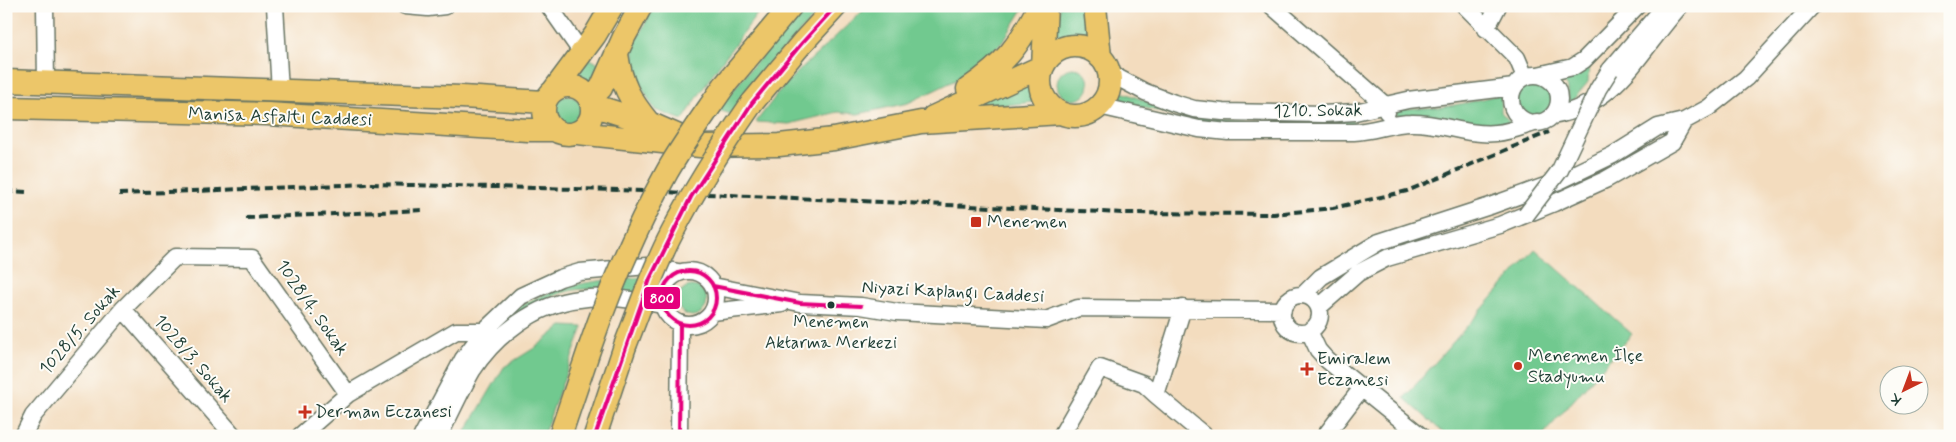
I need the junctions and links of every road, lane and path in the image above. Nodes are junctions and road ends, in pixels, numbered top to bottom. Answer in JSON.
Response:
{"nodes":[{"id":1,"x":46,"y":6,"type":"edge"},
{"id":2,"x":276,"y":6,"type":"edge"},
{"id":3,"x":405,"y":6,"type":"edge"},
{"id":4,"x":446,"y":6,"type":"edge"},
{"id":5,"x":548,"y":6,"type":"edge"},
{"id":6,"x":612,"y":6,"type":"edge"},
{"id":7,"x":641,"y":6,"type":"edge"},
{"id":8,"x":782,"y":6,"type":"edge"},
{"id":9,"x":791,"y":6,"type":"edge"},
{"id":10,"x":836,"y":6,"type":"edge"},
{"id":11,"x":1039,"y":6,"type":"edge"},
{"id":12,"x":1046,"y":6,"type":"edge"},
{"id":13,"x":1095,"y":6,"type":"edge"},
{"id":14,"x":1465,"y":6,"type":"edge"},
{"id":15,"x":1498,"y":6,"type":"edge"},
{"id":16,"x":1637,"y":6,"type":"edge"},
{"id":17,"x":1656,"y":6,"type":"edge"},
{"id":18,"x":1665,"y":6,"type":"edge"},
{"id":19,"x":1680,"y":6,"type":"edge"},
{"id":20,"x":1812,"y":6,"type":"edge"},
{"id":21,"x":1282,"y":9,"type":"edge"},
{"id":22,"x":1486,"y":29,"type":"junction"},
{"id":23,"x":582,"y":53,"type":"junction"},
{"id":24,"x":617,"y":54,"type":"junction"},
{"id":25,"x":746,"y":58,"type":"junction"},
{"id":26,"x":1105,"y":65,"type":"junction"},
{"id":27,"x":1043,"y":66,"type":"junction"},
{"id":28,"x":1606,"y":67,"type":"junction"},
{"id":29,"x":1526,"y":80,"type":"junction"},
{"id":30,"x":6,"y":81,"type":"edge"},
{"id":31,"x":46,"y":83,"type":"junction"},
{"id":32,"x":280,"y":91,"type":"junction"},
{"id":33,"x":550,"y":96,"type":"junction"},
{"id":34,"x":591,"y":102,"type":"junction"},
{"id":35,"x":1099,"y":106,"type":"junction"},
{"id":36,"x":1386,"y":106,"type":"junction"},
{"id":37,"x":6,"y":108,"type":"edge"},
{"id":38,"x":1061,"y":113,"type":"junction"},
{"id":39,"x":1544,"y":119,"type":"junction"},
{"id":40,"x":1684,"y":121,"type":"junction"},
{"id":41,"x":920,"y":122,"type":"junction"},
{"id":42,"x":649,"y":123,"type":"junction"},
{"id":43,"x":1389,"y":125,"type":"junction"},
{"id":44,"x":554,"y":130,"type":"junction"},
{"id":45,"x":578,"y":133,"type":"junction"},
{"id":46,"x":700,"y":146,"type":"junction"},
{"id":47,"x":1524,"y":210,"type":"junction"},
{"id":48,"x":175,"y":257,"type":"joint"},
{"id":49,"x":678,"y":272,"type":"junction"},
{"id":50,"x":713,"y":286,"type":"junction"},
{"id":51,"x":1311,"y":300,"type":"junction"},
{"id":52,"x":800,"y":302,"type":"junction"},
{"id":53,"x":662,"y":305,"type":"junction"},
{"id":54,"x":1183,"y":308,"type":"junction"},
{"id":55,"x":123,"y":309,"type":"junction"},
{"id":56,"x":1283,"y":310,"type":"junction"},
{"id":57,"x":712,"y":312,"type":"junction"},
{"id":58,"x":680,"y":324,"type":"junction"},
{"id":59,"x":484,"y":331,"type":"junction"},
{"id":60,"x":1309,"y":331,"type":"junction"},
{"id":61,"x":1362,"y":389,"type":"junction"},
{"id":62,"x":348,"y":394,"type":"junction"},
{"id":63,"x":1156,"y":395,"type":"junction"},
{"id":64,"x":1064,"y":430,"type":"edge"},
{"id":65,"x":23,"y":436,"type":"edge"},
{"id":66,"x":234,"y":436,"type":"edge"},
{"id":67,"x":300,"y":436,"type":"edge"},
{"id":68,"x":422,"y":436,"type":"edge"},
{"id":69,"x":439,"y":436,"type":"edge"},
{"id":70,"x":560,"y":436,"type":"edge"},
{"id":71,"x":595,"y":436,"type":"edge"},
{"id":72,"x":679,"y":436,"type":"edge"},
{"id":73,"x":1205,"y":436,"type":"edge"},
{"id":74,"x":1325,"y":436,"type":"edge"},
{"id":75,"x":1421,"y":436,"type":"edge"}],
"edges":[{"from":1,"to":31,"type":"street"},
{"from":2,"to":32,"type":"street"},
{"from":3,"to":4,"type":"street"},
{"from":5,"to":23,"type":"street"},
{"from":6,"to":23,"type":"highway"},
{"from":7,"to":24,"type":"highway"},
{"from":8,"to":25,"type":"highway"},
{"from":9,"to":25,"type":"highway"},
{"from":10,"to":71,"type":"highway","bridge":true},
{"from":11,"to":41,"type":"highway"},
{"from":12,"to":27,"type":"highway"},
{"from":13,"to":26,"type":"highway"},
{"from":14,"to":22,"type":"street"},
{"from":15,"to":22,"type":"street"},
{"from":16,"to":29,"type":"street","name":"1210. Sokak"},
{"from":17,"to":28,"type":"street"},
{"from":18,"to":28,"type":"street"},
{"from":19,"to":39,"type":"street","name":"1210. Sokak"},
{"from":20,"to":40,"type":"street"},
{"from":21,"to":36,"type":"street"},
{"from":22,"to":29,"type":"street"},
{"from":23,"to":33,"type":"highway"},
{"from":24,"to":34,"type":"highway"},
{"from":24,"to":42,"type":"highway"},
{"from":25,"to":70,"type":"highway","bridge":true},
{"from":26,"to":27,"type":"highway"},
{"from":26,"to":35,"type":"highway"},
{"from":26,"to":36,"type":"street","name":"1210. Sokak"},
{"from":27,"to":38,"type":"highway"},
{"from":27,"to":41,"type":"highway"},
{"from":28,"to":47,"type":"street"},
{"from":29,"to":36,"type":"street","name":"1210. Sokak"},
{"from":29,"to":39,"type":"street"},
{"from":29,"to":39,"type":"street"},
{"from":30,"to":31,"type":"highway","name":"Manisa Asfaltı Caddesi"},
{"from":31,"to":32,"type":"highway","name":"Manisa Asfaltı Caddesi"},
{"from":32,"to":33,"type":"highway","name":"Manisa Asfaltı Caddesi"},
{"from":33,"to":34,"type":"highway"},
{"from":33,"to":44,"type":"highway"},
{"from":34,"to":42,"type":"highway"},
{"from":34,"to":45,"type":"highway"},
{"from":35,"to":38,"type":"highway"},
{"from":35,"to":43,"type":"street","name":"1210. Sokak"},
{"from":36,"to":43,"type":"street"},
{"from":37,"to":44,"type":"highway","name":"Manisa Asfaltı Caddesi"},
{"from":38,"to":41,"type":"highway"},
{"from":39,"to":43,"type":"street","name":"1210. Sokak"},
{"from":40,"to":47,"type":"street"},
{"from":40,"to":51,"type":"street"},
{"from":41,"to":46,"type":"highway"},
{"from":42,"to":46,"type":"highway"},
{"from":44,"to":45,"type":"highway"},
{"from":45,"to":46,"type":"highway"},
{"from":47,"to":51,"type":"street"},
{"from":48,"to":55,"type":"street","name":"1028/5. Sokak"},
{"from":48,"to":62,"type":"street","name":"1028/4. Sokak"},
{"from":49,"to":50,"type":"street"},
{"from":49,"to":53,"type":"street"},
{"from":49,"to":59,"type":"street"},
{"from":50,"to":52,"type":"street","name":"Niyazi Kaplangı Caddesi"},
{"from":50,"to":57,"type":"street"},
{"from":51,"to":56,"type":"street"},
{"from":51,"to":60,"type":"street"},
{"from":52,"to":54,"type":"street","name":"Niyazi Kaplangı Caddesi"},
{"from":52,"to":57,"type":"street","name":"Niyazi Kaplangı Caddesi"},
{"from":53,"to":58,"type":"street"},
{"from":53,"to":69,"type":"street"},
{"from":54,"to":56,"type":"street","name":"Niyazi Kaplangı Caddesi"},
{"from":54,"to":63,"type":"street"},
{"from":55,"to":65,"type":"street","name":"1028/5. Sokak"},
{"from":55,"to":66,"type":"street","name":"1028/3. Sokak"},
{"from":56,"to":60,"type":"street"},
{"from":57,"to":58,"type":"street"},
{"from":58,"to":72,"type":"street"},
{"from":59,"to":62,"type":"street"},
{"from":59,"to":68,"type":"street"},
{"from":60,"to":61,"type":"street"},
{"from":61,"to":74,"type":"street"},
{"from":61,"to":75,"type":"street"},
{"from":62,"to":67,"type":"street"},
{"from":63,"to":64,"type":"street"},
{"from":63,"to":73,"type":"street"}]}
